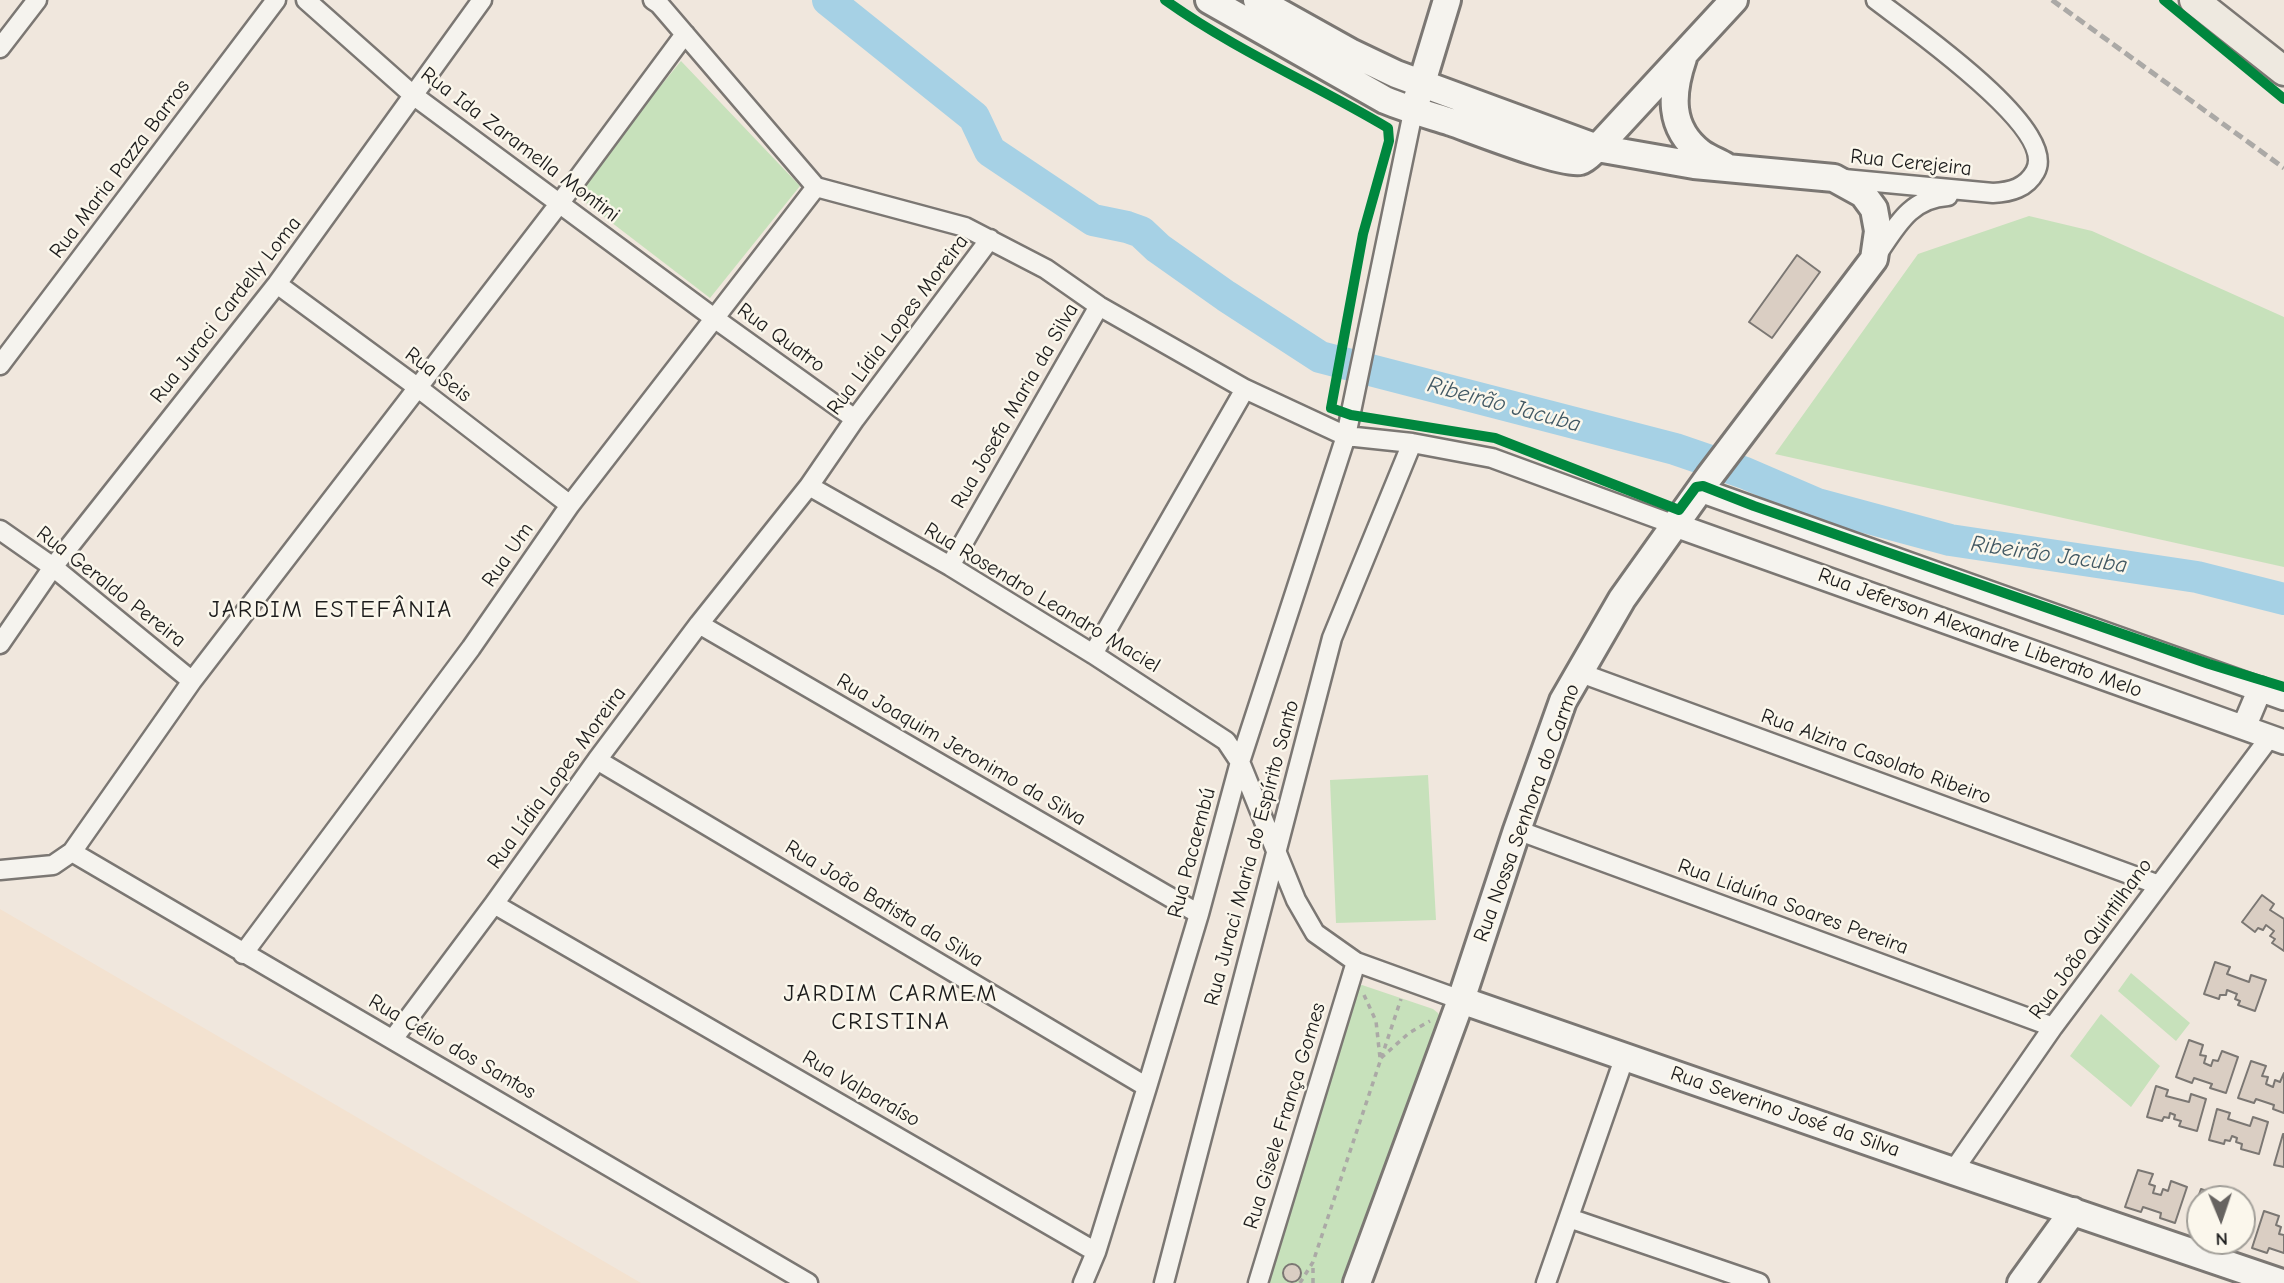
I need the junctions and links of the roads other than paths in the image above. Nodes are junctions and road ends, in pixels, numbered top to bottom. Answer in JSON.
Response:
{"nodes":[{"id":1,"x":37,"y":0,"type":"edge"},
{"id":2,"x":276,"y":0,"type":"edge"},
{"id":3,"x":306,"y":0,"type":"edge"},
{"id":4,"x":482,"y":0,"type":"edge"},
{"id":5,"x":653,"y":0,"type":"edge"},
{"id":6,"x":1209,"y":0,"type":"edge"},
{"id":7,"x":1257,"y":0,"type":"edge"},
{"id":8,"x":1447,"y":0,"type":"edge"},
{"id":9,"x":1734,"y":0,"type":"edge"},
{"id":10,"x":1876,"y":0,"type":"edge"},
{"id":11,"x":2194,"y":0,"type":"edge"},
{"id":12,"x":685,"y":34,"type":"junction"},
{"id":13,"x":0,"y":48,"type":"edge"},
{"id":14,"x":1684,"y":55,"type":"junction"},
{"id":15,"x":2284,"y":71,"type":"edge"},
{"id":16,"x":1422,"y":84,"type":"junction"},
{"id":17,"x":413,"y":95,"type":"junction"},
{"id":18,"x":1413,"y":112,"type":"junction"},
{"id":19,"x":1597,"y":148,"type":"junction"},
{"id":20,"x":1730,"y":168,"type":"junction"},
{"id":21,"x":1834,"y":178,"type":"junction"},
{"id":22,"x":816,"y":187,"type":"junction"},
{"id":23,"x":1982,"y":193,"type":"junction"},
{"id":24,"x":559,"y":204,"type":"junction"},
{"id":25,"x":990,"y":239,"type":"junction"},
{"id":26,"x":1874,"y":259,"type":"junction"},
{"id":27,"x":277,"y":284,"type":"junction"},
{"id":28,"x":1099,"y":306,"type":"junction"},
{"id":29,"x":714,"y":318,"type":"junction"},
{"id":30,"x":0,"y":365,"type":"edge"},
{"id":31,"x":417,"y":387,"type":"junction"},
{"id":32,"x":1245,"y":389,"type":"junction"},
{"id":33,"x":856,"y":419,"type":"junction"},
{"id":34,"x":1346,"y":436,"type":"junction"},
{"id":35,"x":1412,"y":443,"type":"junction"},
{"id":36,"x":1704,"y":484,"type":"junction"},
{"id":37,"x":809,"y":486,"type":"junction"},
{"id":38,"x":570,"y":505,"type":"junction"},
{"id":39,"x":1675,"y":525,"type":"junction"},
{"id":40,"x":0,"y":530,"type":"edge"},
{"id":41,"x":950,"y":566,"type":"junction"},
{"id":42,"x":53,"y":567,"type":"junction"},
{"id":43,"x":699,"y":624,"type":"junction"},
{"id":44,"x":0,"y":644,"type":"edge"},
{"id":45,"x":1093,"y":654,"type":"junction"},
{"id":46,"x":1578,"y":672,"type":"junction"},
{"id":47,"x":192,"y":681,"type":"junction"},
{"id":48,"x":2260,"y":689,"type":"junction"},
{"id":49,"x":2284,"y":698,"type":"edge"},
{"id":50,"x":2244,"y":727,"type":"junction"},
{"id":51,"x":2277,"y":739,"type":"edge"},
{"id":52,"x":597,"y":760,"type":"junction"},
{"id":53,"x":1240,"y":762,"type":"junction"},
{"id":54,"x":1517,"y":830,"type":"junction"},
{"id":55,"x":1276,"y":851,"type":"junction"},
{"id":56,"x":72,"y":852,"type":"junction"},
{"id":57,"x":5,"y":867,"type":"edge"},
{"id":58,"x":2159,"y":885,"type":"junction"},
{"id":59,"x":494,"y":904,"type":"junction"},
{"id":60,"x":1199,"y":914,"type":"junction"},
{"id":61,"x":243,"y":954,"type":"junction"},
{"id":62,"x":1356,"y":962,"type":"junction"},
{"id":63,"x":1473,"y":963,"type":"junction"},
{"id":64,"x":1461,"y":1000,"type":"junction"},
{"id":65,"x":1497,"y":1013,"type":"junction"},
{"id":66,"x":2053,"y":1027,"type":"junction"},
{"id":67,"x":393,"y":1039,"type":"junction"},
{"id":68,"x":1625,"y":1056,"type":"junction"},
{"id":69,"x":1147,"y":1087,"type":"junction"},
{"id":70,"x":1953,"y":1171,"type":"junction"},
{"id":71,"x":2073,"y":1211,"type":"junction"},
{"id":72,"x":1569,"y":1218,"type":"junction"},
{"id":73,"x":1096,"y":1252,"type":"junction"},
{"id":74,"x":808,"y":1283,"type":"edge"},
{"id":75,"x":1083,"y":1283,"type":"edge"},
{"id":76,"x":1164,"y":1283,"type":"edge"},
{"id":77,"x":1258,"y":1283,"type":"edge"},
{"id":78,"x":1357,"y":1283,"type":"edge"},
{"id":79,"x":1546,"y":1283,"type":"edge"},
{"id":80,"x":1759,"y":1283,"type":"edge"},
{"id":81,"x":2021,"y":1283,"type":"edge"},
{"id":82,"x":2282,"y":1283,"type":"edge"}],
"edges":[{"from":1,"to":13,"type":"street"},
{"from":2,"to":30,"type":"street","name":"Rua Maria Pazza Barros"},
{"from":3,"to":17,"type":"street","name":"Rua Ida Zaramella Montini"},
{"from":4,"to":17,"type":"street","name":"Rua Juraci Cardelly Loma"},
{"from":5,"to":12,"type":"street"},
{"from":6,"to":18,"type":"main road"},
{"from":7,"to":16,"type":"main road"},
{"from":8,"to":16,"type":"main road"},
{"from":9,"to":14,"type":"main road"},
{"from":10,"to":23,"type":"street","name":"Rua Cerejeira"},
{"from":11,"to":15,"type":"main road"},
{"from":12,"to":22,"type":"street"},
{"from":12,"to":24,"type":"street"},
{"from":14,"to":19,"type":"main road"},
{"from":14,"to":20,"type":"main road"},
{"from":16,"to":18,"type":"main road"},
{"from":16,"to":19,"type":"main road"},
{"from":17,"to":24,"type":"street","name":"Rua Ida Zaramella Montini"},
{"from":17,"to":27,"type":"street","name":"Rua Juraci Cardelly Loma"},
{"from":18,"to":19,"type":"main road"},
{"from":18,"to":34,"type":"street","name":"Rua Pacaembú"},
{"from":19,"to":20,"type":"main road"},
{"from":20,"to":21,"type":"main road"},
{"from":21,"to":23,"type":"street","name":"Rua Cerejeira"},
{"from":21,"to":26,"type":"main road"},
{"from":22,"to":25,"type":"street"},
{"from":22,"to":29,"type":"street","name":"Rua Um"},
{"from":23,"to":26,"type":"street","name":"Rua Cerejeira"},
{"from":24,"to":29,"type":"street","name":"Rua Ida Zaramella Montini"},
{"from":24,"to":31,"type":"street"},
{"from":25,"to":28,"type":"street","name":"Rua Lídia Lopes Moreira"},
{"from":25,"to":33,"type":"street","name":"Rua Lídia Lopes Moreira"},
{"from":26,"to":36,"type":"main road","name":"Rua Nossa Senhora do Carmo"},
{"from":27,"to":31,"type":"street","name":"Rua Seis"},
{"from":27,"to":42,"type":"street","name":"Rua Juraci Cardelly Loma"},
{"from":28,"to":32,"type":"street","name":"Rua Lídia Lopes Moreira"},
{"from":28,"to":41,"type":"street","name":"Rua Josefa Maria da Silva"},
{"from":29,"to":33,"type":"street","name":"Rua Quatro"},
{"from":29,"to":38,"type":"street","name":"Rua Um"},
{"from":31,"to":38,"type":"street","name":"Rua Seis"},
{"from":31,"to":47,"type":"street"},
{"from":32,"to":34,"type":"street","name":"Rua Lídia Lopes Moreira"},
{"from":32,"to":45,"type":"street"},
{"from":33,"to":37,"type":"street","name":"Rua Lídia Lopes Moreira"},
{"from":34,"to":35,"type":"street","name":"Rua Lídia Lopes Moreira"},
{"from":34,"to":53,"type":"street","name":"Rua Pacaembú"},
{"from":35,"to":39,"type":"street","name":"Rua Lídia Lopes Moreira"},
{"from":35,"to":55,"type":"street","name":"Rua Juraci Maria do Espírito Santo"},
{"from":36,"to":39,"type":"main road","name":"Rua Nossa Senhora do Carmo"},
{"from":36,"to":48,"type":"street","name":"Rua Jeferson Alexandre Liberato Melo"},
{"from":37,"to":41,"type":"street","name":"Rua Rosendro Leandro Maciel"},
{"from":37,"to":43,"type":"street","name":"Rua Lídia Lopes Moreira"},
{"from":38,"to":61,"type":"street","name":"Rua Um"},
{"from":39,"to":46,"type":"main road","name":"Rua Nossa Senhora do Carmo"},
{"from":39,"to":50,"type":"street","name":"Rua Jeferson Alexandre Liberato Melo"},
{"from":40,"to":42,"type":"street","name":"Rua Geraldo Pereira"},
{"from":41,"to":45,"type":"street","name":"Rua Rosendro Leandro Maciel"},
{"from":42,"to":44,"type":"street","name":"Rua Juraci Cardelly Loma"},
{"from":42,"to":47,"type":"street","name":"Rua Geraldo Pereira"},
{"from":43,"to":52,"type":"street","name":"Rua Lídia Lopes Moreira"},
{"from":43,"to":60,"type":"street","name":"Rua Joaquim Jeronimo da Silva"},
{"from":45,"to":53,"type":"street","name":"Rua Rosendro Leandro Maciel"},
{"from":46,"to":54,"type":"main road","name":"Rua Nossa Senhora do Carmo"},
{"from":46,"to":58,"type":"street","name":"Rua Alzira Casolato Ribeiro"},
{"from":47,"to":56,"type":"street"},
{"from":48,"to":49,"type":"street","name":"Rua Jeferson Alexandre Liberato Melo"},
{"from":48,"to":50,"type":"street"},
{"from":50,"to":51,"type":"street","name":"Rua Jeferson Alexandre Liberato Melo"},
{"from":51,"to":58,"type":"street","name":"Rua João Quintilhano"},
{"from":52,"to":59,"type":"street","name":"Rua Lídia Lopes Moreira"},
{"from":52,"to":69,"type":"street","name":"Rua João Batista da Silva"},
{"from":53,"to":55,"type":"street","name":"Rua Severino José da Silva"},
{"from":53,"to":60,"type":"street","name":"Rua Pacaembú"},
{"from":54,"to":63,"type":"main road","name":"Rua Nossa Senhora do Carmo"},
{"from":54,"to":66,"type":"street","name":"Rua Liduína Soares Pereira"},
{"from":55,"to":62,"type":"street","name":"Rua Severino José da Silva"},
{"from":55,"to":76,"type":"street","name":"Rua Juraci Maria do Espírito Santo"},
{"from":56,"to":57,"type":"street"},
{"from":56,"to":61,"type":"street","name":"Rua Célio dos Santos"},
{"from":58,"to":66,"type":"street","name":"Rua João Quintilhano"},
{"from":59,"to":67,"type":"street","name":"Rua Lídia Lopes Moreira"},
{"from":59,"to":73,"type":"street","name":"Rua Valparaíso"},
{"from":60,"to":69,"type":"street","name":"Rua Pacaembú"},
{"from":61,"to":67,"type":"street","name":"Rua Célio dos Santos"},
{"from":62,"to":64,"type":"street","name":"Rua Severino José da Silva"},
{"from":62,"to":77,"type":"street","name":"Rua Gisele França Gomes"},
{"from":63,"to":64,"type":"main road","name":"Rua Nossa Senhora do Carmo"},
{"from":63,"to":65,"type":"main road"},
{"from":64,"to":65,"type":"main road","name":"Rua Severino José da Silva"},
{"from":64,"to":78,"type":"main road","name":"Rua Nossa Senhora do Carmo"},
{"from":65,"to":68,"type":"main road","name":"Rua Severino José da Silva"},
{"from":66,"to":70,"type":"street","name":"Rua João Quintilhano"},
{"from":67,"to":74,"type":"street","name":"Rua Célio dos Santos"},
{"from":68,"to":70,"type":"main road","name":"Rua Severino José da Silva"},
{"from":68,"to":72,"type":"street"},
{"from":69,"to":73,"type":"street","name":"Rua Pacaembú"},
{"from":70,"to":71,"type":"main road","name":"Rua Severino José da Silva"},
{"from":71,"to":81,"type":"main road"},
{"from":71,"to":82,"type":"main road","name":"Rua Severino José da Silva"},
{"from":72,"to":79,"type":"street"},
{"from":72,"to":80,"type":"street"},
{"from":73,"to":75,"type":"street","name":"Rua Pacaembú"}]}
